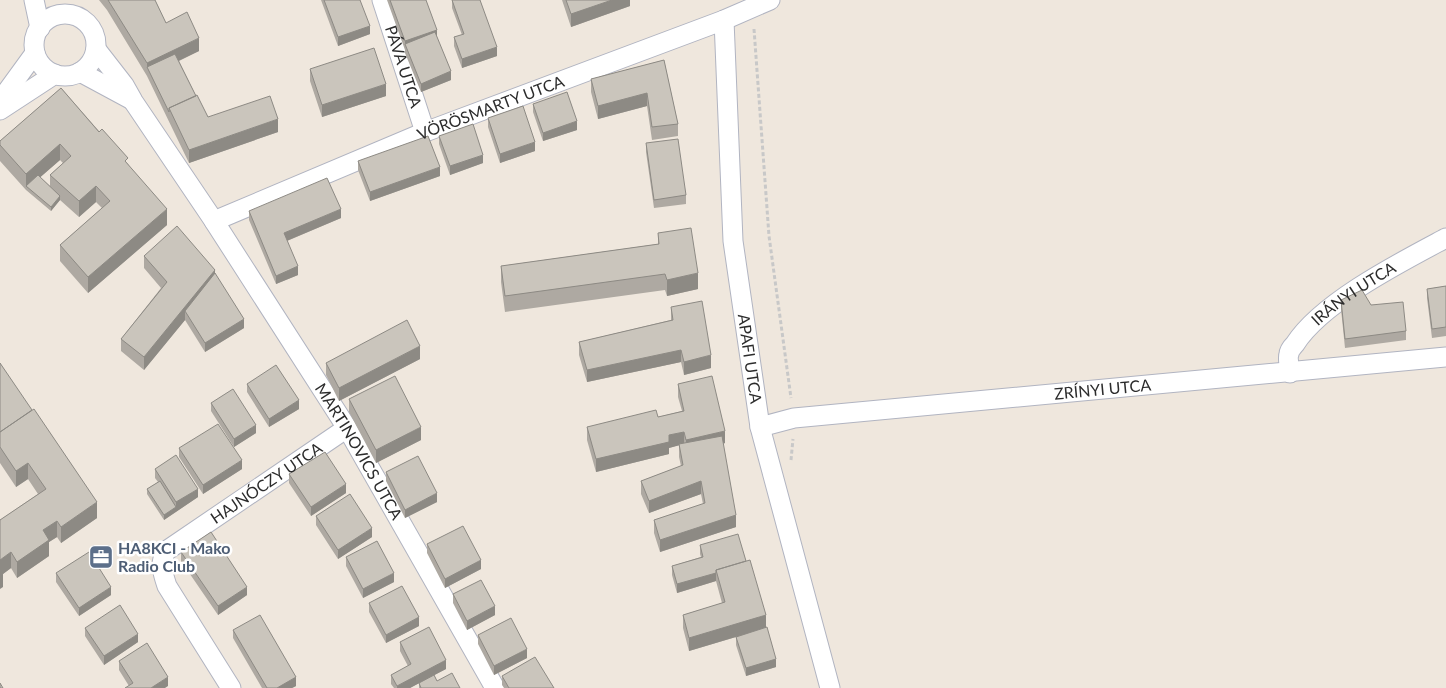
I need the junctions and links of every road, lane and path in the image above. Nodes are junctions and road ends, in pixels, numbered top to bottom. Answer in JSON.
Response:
{"nodes":[{"id":1,"x":34,"y":0,"type":"edge"},
{"id":2,"x":382,"y":0,"type":"edge"},
{"id":3,"x":770,"y":0,"type":"edge"},
{"id":4,"x":61,"y":7,"type":"edge"},
{"id":5,"x":752,"y":8,"type":"junction"},
{"id":6,"x":724,"y":20,"type":"junction"},
{"id":7,"x":40,"y":28,"type":"junction"},
{"id":8,"x":96,"y":49,"type":"junction"},
{"id":9,"x":35,"y":53,"type":"junction"},
{"id":10,"x":80,"y":72,"type":"junction"},
{"id":11,"x":55,"y":74,"type":"junction"},
{"id":12,"x":0,"y":101,"type":"edge"},
{"id":13,"x":133,"y":101,"type":"junction"},
{"id":14,"x":0,"y":110,"type":"edge"},
{"id":15,"x":425,"y":132,"type":"junction"},
{"id":16,"x":214,"y":221,"type":"junction"},
{"id":17,"x":1446,"y":238,"type":"edge"},
{"id":18,"x":1446,"y":357,"type":"edge"},
{"id":19,"x":1290,"y":373,"type":"junction"},
{"id":20,"x":794,"y":418,"type":"junction"},
{"id":21,"x":760,"y":427,"type":"junction"},
{"id":22,"x":348,"y":428,"type":"junction"},
{"id":23,"x":790,"y":467,"type":"dead end"},
{"id":24,"x":231,"y":688,"type":"edge"},
{"id":25,"x":495,"y":688,"type":"edge"},
{"id":26,"x":830,"y":688,"type":"edge"}],
"edges":[{"from":1,"to":7,"type":"street"},
{"from":2,"to":15,"type":"street","name":"PÁVA UTCA"},
{"from":3,"to":5,"type":"street","name":"VÖRÖSMARTY UTCA"},
{"from":4,"to":7,"type":"street"},
{"from":4,"to":8,"type":"street"},
{"from":5,"to":6,"type":"street","name":"VÖRÖSMARTY UTCA"},
{"from":5,"to":20,"type":"path"},
{"from":6,"to":15,"type":"street","name":"VÖRÖSMARTY UTCA"},
{"from":6,"to":21,"type":"street","name":"APAFI UTCA"},
{"from":7,"to":9,"type":"street"},
{"from":8,"to":10,"type":"street"},
{"from":8,"to":13,"type":"street","name":"MARTINOVICS UTCA"},
{"from":9,"to":11,"type":"street"},
{"from":9,"to":12,"type":"street"},
{"from":10,"to":11,"type":"street"},
{"from":10,"to":13,"type":"street"},
{"from":11,"to":14,"type":"street"},
{"from":13,"to":16,"type":"street","name":"MARTINOVICS UTCA"},
{"from":15,"to":16,"type":"street","name":"VÖRÖSMARTY UTCA"},
{"from":16,"to":22,"type":"street","name":"MARTINOVICS UTCA"},
{"from":17,"to":19,"type":"street","name":"IRÁNYI UTCA"},
{"from":18,"to":19,"type":"street","name":"ZRÍNYI UTCA"},
{"from":19,"to":20,"type":"street","name":"ZRÍNYI UTCA"},
{"from":20,"to":21,"type":"street","name":"ZRÍNYI UTCA"},
{"from":20,"to":23,"type":"path"},
{"from":21,"to":26,"type":"street","name":"APAFI UTCA"},
{"from":22,"to":24,"type":"street","name":"HAJNÓCZY UTCA"},
{"from":22,"to":25,"type":"street","name":"MARTINOVICS UTCA"}]}
